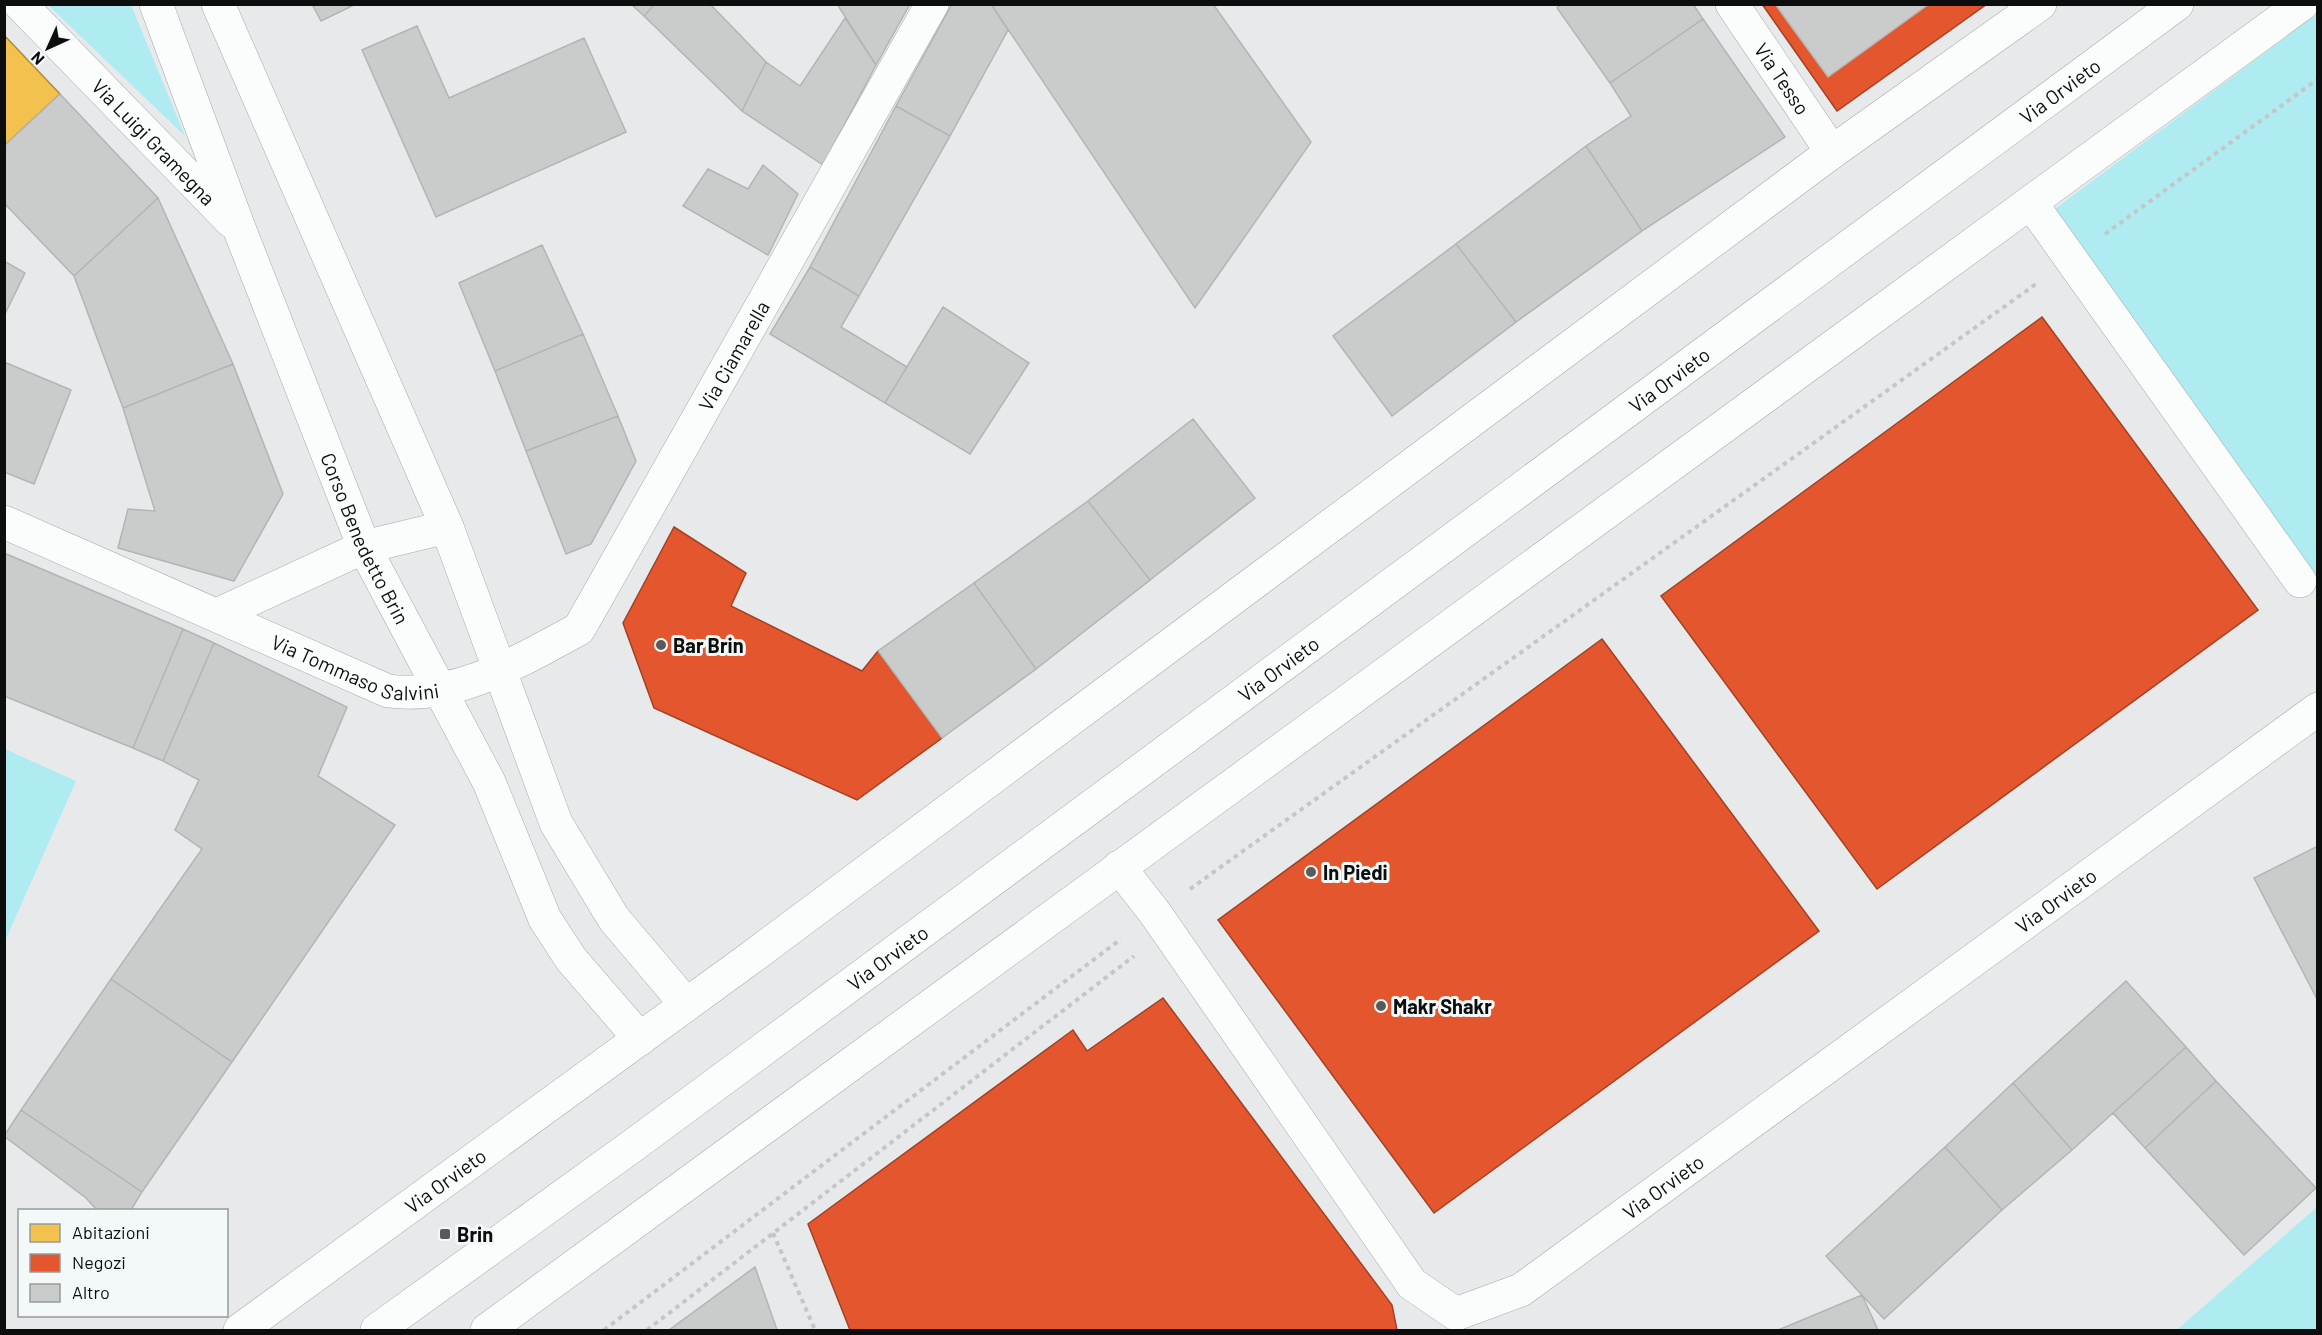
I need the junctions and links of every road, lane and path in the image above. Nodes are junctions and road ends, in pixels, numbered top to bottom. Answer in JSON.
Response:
{"nodes":[{"id":1,"x":20,"y":4,"type":"edge"},
{"id":2,"x":156,"y":4,"type":"edge"},
{"id":3,"x":218,"y":4,"type":"edge"},
{"id":4,"x":932,"y":4,"type":"edge"},
{"id":5,"x":1732,"y":4,"type":"edge"},
{"id":6,"x":2040,"y":4,"type":"edge"},
{"id":7,"x":2177,"y":4,"type":"edge"},
{"id":8,"x":2301,"y":4,"type":"edge"},
{"id":9,"x":2318,"y":79,"type":"edge"},
{"id":10,"x":1832,"y":152,"type":"junction"},
{"id":11,"x":2031,"y":203,"type":"junction"},
{"id":12,"x":239,"y":228,"type":"junction"},
{"id":13,"x":2071,"y":258,"type":"junction"},
{"id":14,"x":4,"y":522,"type":"edge"},
{"id":15,"x":447,"y":527,"type":"junction"},
{"id":16,"x":364,"y":547,"type":"junction"},
{"id":17,"x":2300,"y":581,"type":"dead end"},
{"id":18,"x":217,"y":615,"type":"junction"},
{"id":19,"x":499,"y":672,"type":"junction"},
{"id":20,"x":437,"y":688,"type":"junction"},
{"id":21,"x":2318,"y":709,"type":"edge"},
{"id":22,"x":1119,"y":867,"type":"junction"},
{"id":23,"x":1161,"y":922,"type":"junction"},
{"id":24,"x":686,"y":1004,"type":"junction"},
{"id":25,"x":640,"y":1039,"type":"junction"},
{"id":26,"x":774,"y":1233,"type":"junction"},
{"id":27,"x":240,"y":1330,"type":"edge"},
{"id":28,"x":377,"y":1330,"type":"edge"},
{"id":29,"x":487,"y":1330,"type":"edge"},
{"id":30,"x":604,"y":1330,"type":"edge"},
{"id":31,"x":647,"y":1330,"type":"edge"},
{"id":32,"x":815,"y":1330,"type":"edge"}],
"edges":[{"from":1,"to":12,"type":"street","name":"Via Luigi Gramegna"},
{"from":2,"to":12,"type":"street","name":"Corso Benedetto Brin"},
{"from":3,"to":15,"type":"street"},
{"from":4,"to":19,"type":"street","name":"Via Ciamarella"},
{"from":5,"to":10,"type":"street","name":"Via Tesso"},
{"from":6,"to":10,"type":"street","name":"Via Orvieto"},
{"from":7,"to":28,"type":"street","name":"Via Orvieto"},
{"from":8,"to":11,"type":"street"},
{"from":9,"to":13,"type":"path"},
{"from":10,"to":24,"type":"street","name":"Via Orvieto"},
{"from":11,"to":13,"type":"street"},
{"from":11,"to":22,"type":"street"},
{"from":12,"to":16,"type":"street","name":"Corso Benedetto Brin"},
{"from":13,"to":17,"type":"street"},
{"from":13,"to":23,"type":"path"},
{"from":14,"to":18,"type":"street","name":"Via Tommaso Salvini"},
{"from":15,"to":16,"type":"street"},
{"from":15,"to":19,"type":"street"},
{"from":16,"to":18,"type":"street"},
{"from":16,"to":20,"type":"street","name":"Corso Benedetto Brin"},
{"from":18,"to":20,"type":"street","name":"Via Tommaso Salvini"},
{"from":19,"to":20,"type":"street","name":"Via Tommaso Salvini"},
{"from":19,"to":24,"type":"street"},
{"from":20,"to":25,"type":"street","name":"Corso Benedetto Brin"},
{"from":21,"to":23,"type":"street","name":"Via Orvieto"},
{"from":22,"to":23,"type":"street","name":"Via Orvieto"},
{"from":22,"to":29,"type":"street"},
{"from":23,"to":26,"type":"path"},
{"from":23,"to":30,"type":"path"},
{"from":24,"to":25,"type":"street","name":"Via Orvieto"},
{"from":25,"to":27,"type":"street","name":"Via Orvieto"},
{"from":26,"to":31,"type":"path"},
{"from":26,"to":32,"type":"path"}]}
